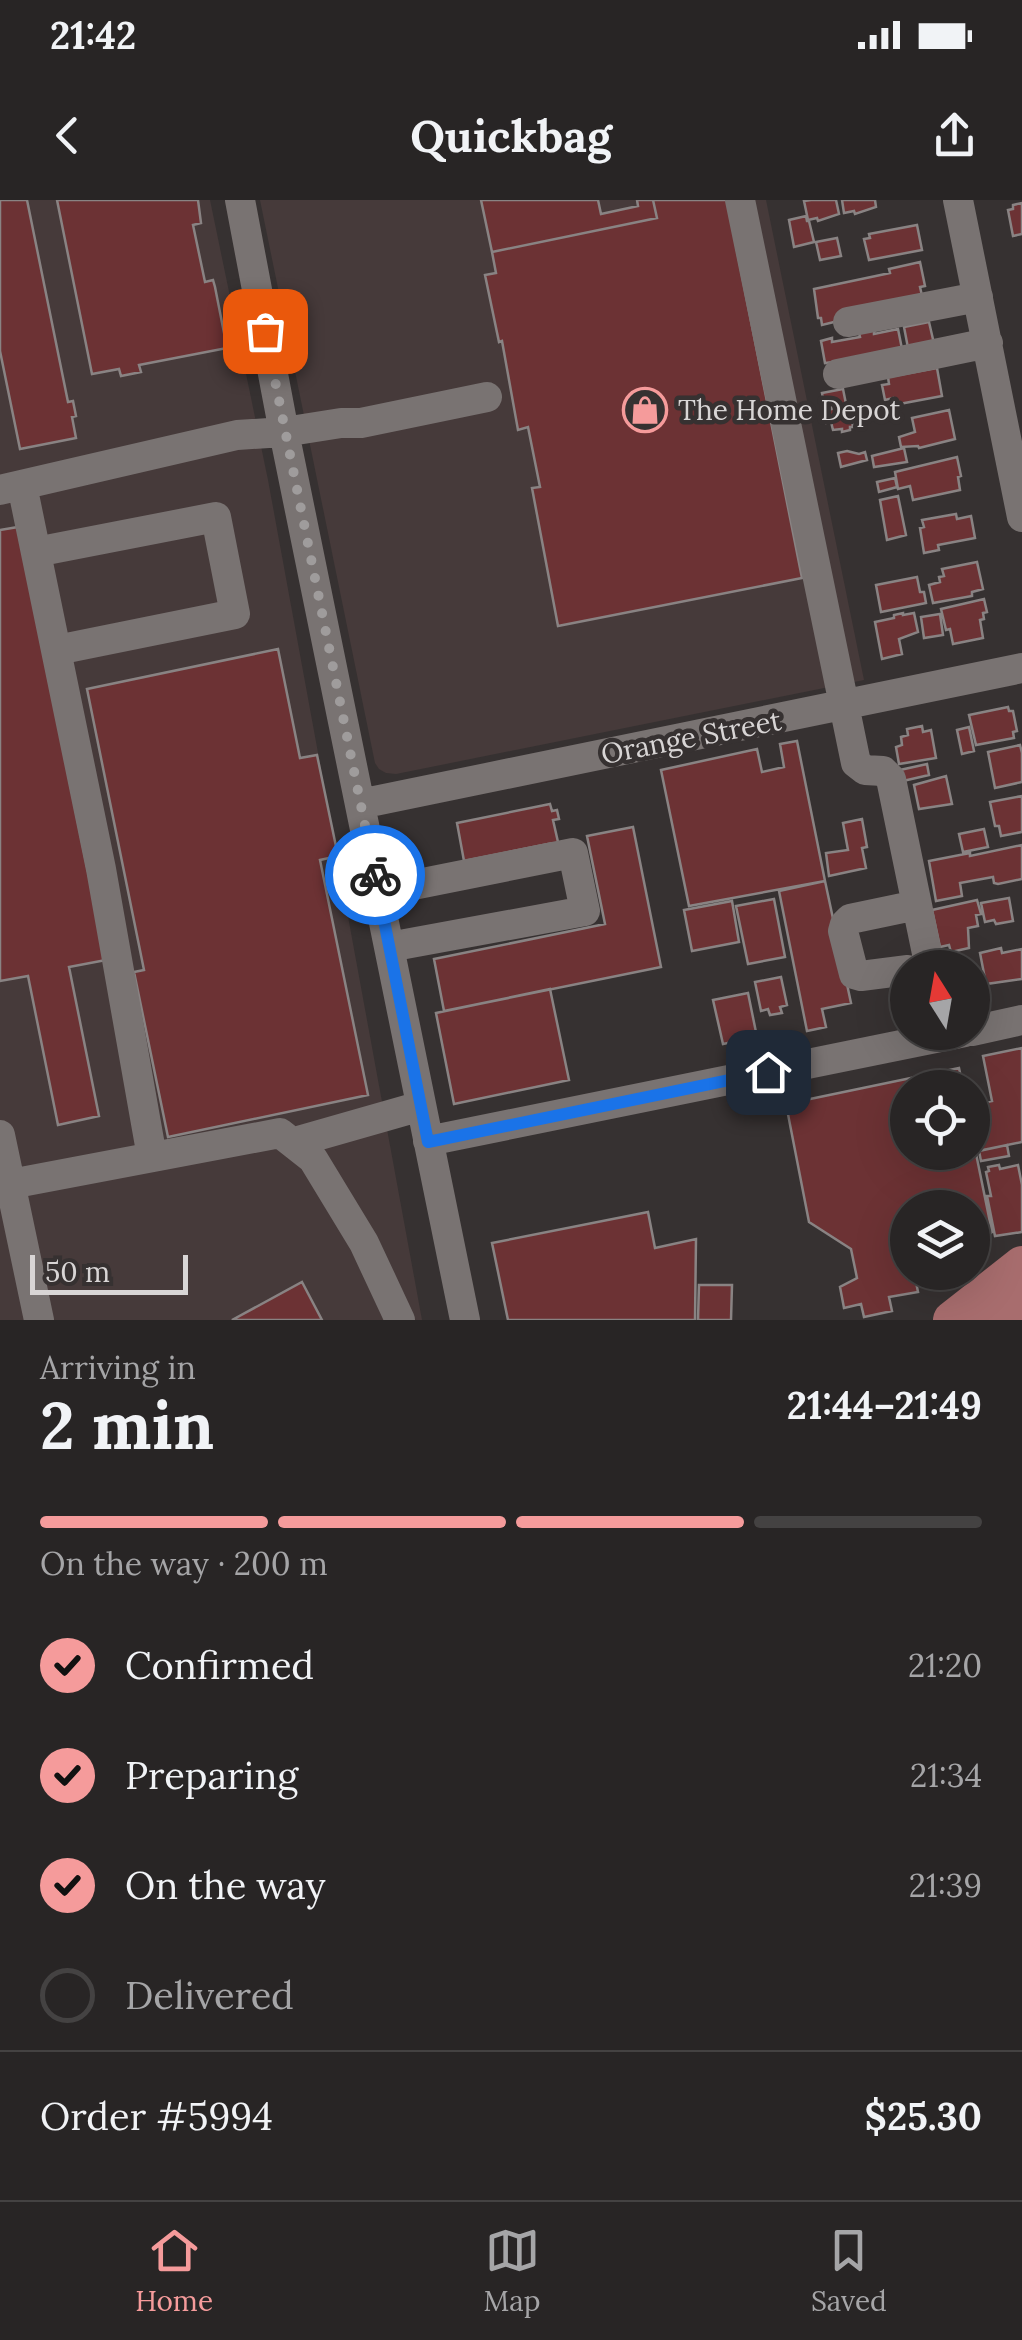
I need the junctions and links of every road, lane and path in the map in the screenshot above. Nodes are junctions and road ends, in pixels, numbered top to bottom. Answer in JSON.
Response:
{"nodes":[{"id":1,"x":240,"y":200,"type":"edge"},
{"id":2,"x":740,"y":200,"type":"edge"},
{"id":3,"x":958,"y":200,"type":"edge"},
{"id":4,"x":978,"y":298,"type":"junction"},
{"id":5,"x":848,"y":322,"type":"dead end"},
{"id":6,"x":988,"y":342,"type":"junction"},
{"id":7,"x":838,"y":374,"type":"dead end"},
{"id":8,"x":487,"y":397,"type":"dead end"},
{"id":9,"x":1013,"y":430,"type":"edge"},
{"id":10,"x":284,"y":432,"type":"junction"},
{"id":11,"x":11,"y":487,"type":"edge"},
{"id":12,"x":1022,"y":517,"type":"edge"},
{"id":13,"x":36,"y":552,"type":"junction"},
{"id":14,"x":56,"y":650,"type":"junction"},
{"id":15,"x":1022,"y":668,"type":"edge"},
{"id":16,"x":844,"y":706,"type":"junction"},
{"id":17,"x":360,"y":804,"type":"junction"},
{"id":18,"x":378,"y":892,"type":"junction"},
{"id":19,"x":917,"y":904,"type":"junction"},
{"id":20,"x":389,"y":948,"type":"junction"},
{"id":21,"x":920,"y":950,"type":"edge"},
{"id":22,"x":890,"y":972,"type":"edge"},
{"id":23,"x":1022,"y":1020,"type":"edge"},
{"id":24,"x":990,"y":1026,"type":"edge"},
{"id":25,"x":890,"y":1047,"type":"edge"},
{"id":26,"x":421,"y":1106,"type":"junction"},
{"id":27,"x":0,"y":1134,"type":"edge"},
{"id":28,"x":295,"y":1142,"type":"junction"},
{"id":29,"x":428,"y":1142,"type":"junction"},
{"id":30,"x":152,"y":1157,"type":"junction"},
{"id":31,"x":5,"y":1185,"type":"edge"},
{"id":32,"x":1022,"y":1265,"type":"edge"},
{"id":33,"x":1022,"y":1304,"type":"edge"},
{"id":34,"x":39,"y":1320,"type":"edge"},
{"id":35,"x":400,"y":1320,"type":"edge"},
{"id":36,"x":465,"y":1320,"type":"edge"},
{"id":37,"x":952,"y":1320,"type":"edge"},
{"id":38,"x":1002,"y":1320,"type":"edge"}],
"edges":[{"from":1,"to":10,"type":"street"},
{"from":2,"to":16,"type":"street"},
{"from":3,"to":4,"type":"street"},
{"from":4,"to":5,"type":"street"},
{"from":4,"to":6,"type":"street"},
{"from":6,"to":7,"type":"street"},
{"from":6,"to":9,"type":"street"},
{"from":8,"to":10,"type":"street"},
{"from":9,"to":12,"type":"street"},
{"from":10,"to":11,"type":"street"},
{"from":10,"to":17,"type":"street"},
{"from":11,"to":13,"type":"street"},
{"from":13,"to":14,"type":"street"},
{"from":13,"to":14,"type":"street"},
{"from":14,"to":30,"type":"street"},
{"from":15,"to":16,"type":"street","name":"Orange Street"},
{"from":16,"to":17,"type":"street","name":"Orange Street"},
{"from":16,"to":19,"type":"street"},
{"from":17,"to":18,"type":"street"},
{"from":18,"to":20,"type":"street"},
{"from":18,"to":20,"type":"street"},
{"from":19,"to":21,"type":"street"},
{"from":19,"to":22,"type":"street"},
{"from":20,"to":26,"type":"street"},
{"from":23,"to":24,"type":"street"},
{"from":25,"to":29,"type":"street"},
{"from":26,"to":28,"type":"street"},
{"from":26,"to":29,"type":"street"},
{"from":27,"to":31,"type":"street"},
{"from":28,"to":30,"type":"street"},
{"from":28,"to":35,"type":"street"},
{"from":29,"to":36,"type":"street"},
{"from":30,"to":31,"type":"street"},
{"from":31,"to":34,"type":"street"},
{"from":32,"to":37,"type":"main road"},
{"from":33,"to":38,"type":"main road"}]}
